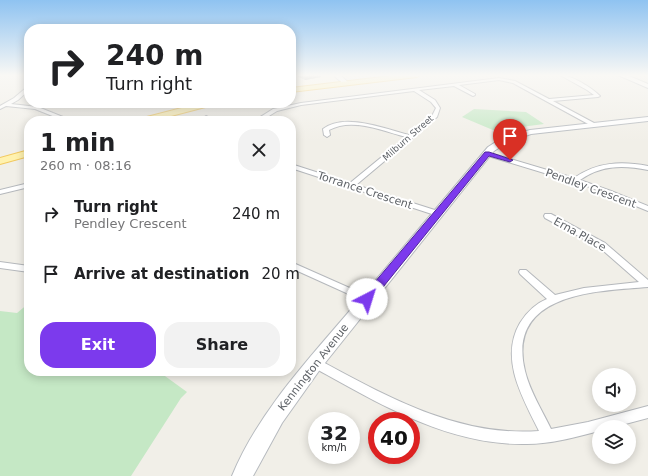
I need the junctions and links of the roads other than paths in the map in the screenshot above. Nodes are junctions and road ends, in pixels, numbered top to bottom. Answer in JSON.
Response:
{"nodes":[{"id":1,"x":18,"y":97,"type":"edge"},
{"id":2,"x":355,"y":97,"type":"edge"},
{"id":3,"x":426,"y":97,"type":"edge"},
{"id":4,"x":543,"y":97,"type":"edge"},
{"id":5,"x":583,"y":97,"type":"edge"},
{"id":6,"x":548,"y":100,"type":"junction"},
{"id":7,"x":7,"y":105,"type":"junction"},
{"id":8,"x":296,"y":105,"type":"edge"},
{"id":9,"x":24,"y":107,"type":"edge"},
{"id":10,"x":0,"y":108,"type":"edge"},
{"id":11,"x":33,"y":108,"type":"edge"},
{"id":12,"x":175,"y":108,"type":"edge"},
{"id":13,"x":191,"y":108,"type":"edge"},
{"id":14,"x":283,"y":108,"type":"edge"},
{"id":15,"x":56,"y":116,"type":"edge"},
{"id":16,"x":146,"y":116,"type":"edge"},
{"id":17,"x":161,"y":116,"type":"edge"},
{"id":18,"x":265,"y":116,"type":"edge"},
{"id":19,"x":648,"y":119,"type":"edge"},
{"id":20,"x":592,"y":124,"type":"junction"},
{"id":21,"x":327,"y":135,"type":"dead end"},
{"id":22,"x":411,"y":137,"type":"junction"},
{"id":23,"x":487,"y":154,"type":"junction"},
{"id":24,"x":24,"y":155,"type":"edge"},
{"id":25,"x":24,"y":159,"type":"edge"},
{"id":26,"x":0,"y":162,"type":"edge"},
{"id":27,"x":0,"y":166,"type":"edge"},
{"id":28,"x":296,"y":168,"type":"edge"},
{"id":29,"x":648,"y":168,"type":"edge"},
{"id":30,"x":574,"y":181,"type":"junction"},
{"id":31,"x":352,"y":185,"type":"junction"},
{"id":32,"x":24,"y":186,"type":"edge"},
{"id":33,"x":0,"y":192,"type":"edge"},
{"id":34,"x":648,"y":209,"type":"edge"},
{"id":35,"x":438,"y":214,"type":"junction"},
{"id":36,"x":548,"y":216,"type":"dead end"},
{"id":37,"x":0,"y":265,"type":"edge"},
{"id":38,"x":296,"y":267,"type":"edge"},
{"id":39,"x":24,"y":268,"type":"edge"},
{"id":40,"x":523,"y":272,"type":"dead end"},
{"id":41,"x":647,"y":284,"type":"edge"},
{"id":42,"x":367,"y":299,"type":"junction"},
{"id":43,"x":553,"y":299,"type":"junction"},
{"id":44,"x":315,"y":363,"type":"junction"},
{"id":45,"x":648,"y":412,"type":"edge"},
{"id":46,"x":548,"y":436,"type":"junction"},
{"id":47,"x":242,"y":476,"type":"edge"}],
"edges":[{"from":1,"to":7,"type":"street"},
{"from":2,"to":8,"type":"street"},
{"from":3,"to":22,"type":"street","name":"Milburn Street"},
{"from":4,"to":6,"type":"street"},
{"from":5,"to":6,"type":"street"},
{"from":6,"to":20,"type":"street"},
{"from":7,"to":9,"type":"street"},
{"from":7,"to":10,"type":"street"},
{"from":11,"to":15,"type":"street"},
{"from":12,"to":16,"type":"main road"},
{"from":13,"to":17,"type":"main road"},
{"from":14,"to":18,"type":"street"},
{"from":19,"to":20,"type":"street","name":"Kennington Avenue"},
{"from":20,"to":23,"type":"street","name":"Kennington Avenue"},
{"from":21,"to":22,"type":"street"},
{"from":22,"to":31,"type":"street","name":"Milburn Street"},
{"from":23,"to":30,"type":"street","name":"Pendley Crescent"},
{"from":23,"to":35,"type":"street","name":"Kennington Avenue"},
{"from":24,"to":26,"type":"main road"},
{"from":25,"to":27,"type":"main road"},
{"from":28,"to":31,"type":"street","name":"Torrance Crescent"},
{"from":29,"to":30,"type":"street"},
{"from":30,"to":34,"type":"street","name":"Pendley Crescent"},
{"from":31,"to":35,"type":"street","name":"Torrance Crescent"},
{"from":32,"to":33,"type":"street"},
{"from":35,"to":42,"type":"street","name":"Kennington Avenue"},
{"from":36,"to":41,"type":"street","name":"Erna Place"},
{"from":37,"to":39,"type":"street"},
{"from":38,"to":42,"type":"street"},
{"from":40,"to":43,"type":"street"},
{"from":41,"to":43,"type":"street"},
{"from":42,"to":44,"type":"street","name":"Kennington Avenue"},
{"from":43,"to":46,"type":"street"},
{"from":44,"to":46,"type":"street"},
{"from":44,"to":47,"type":"street","name":"Kennington Avenue"},
{"from":45,"to":46,"type":"street"}]}
